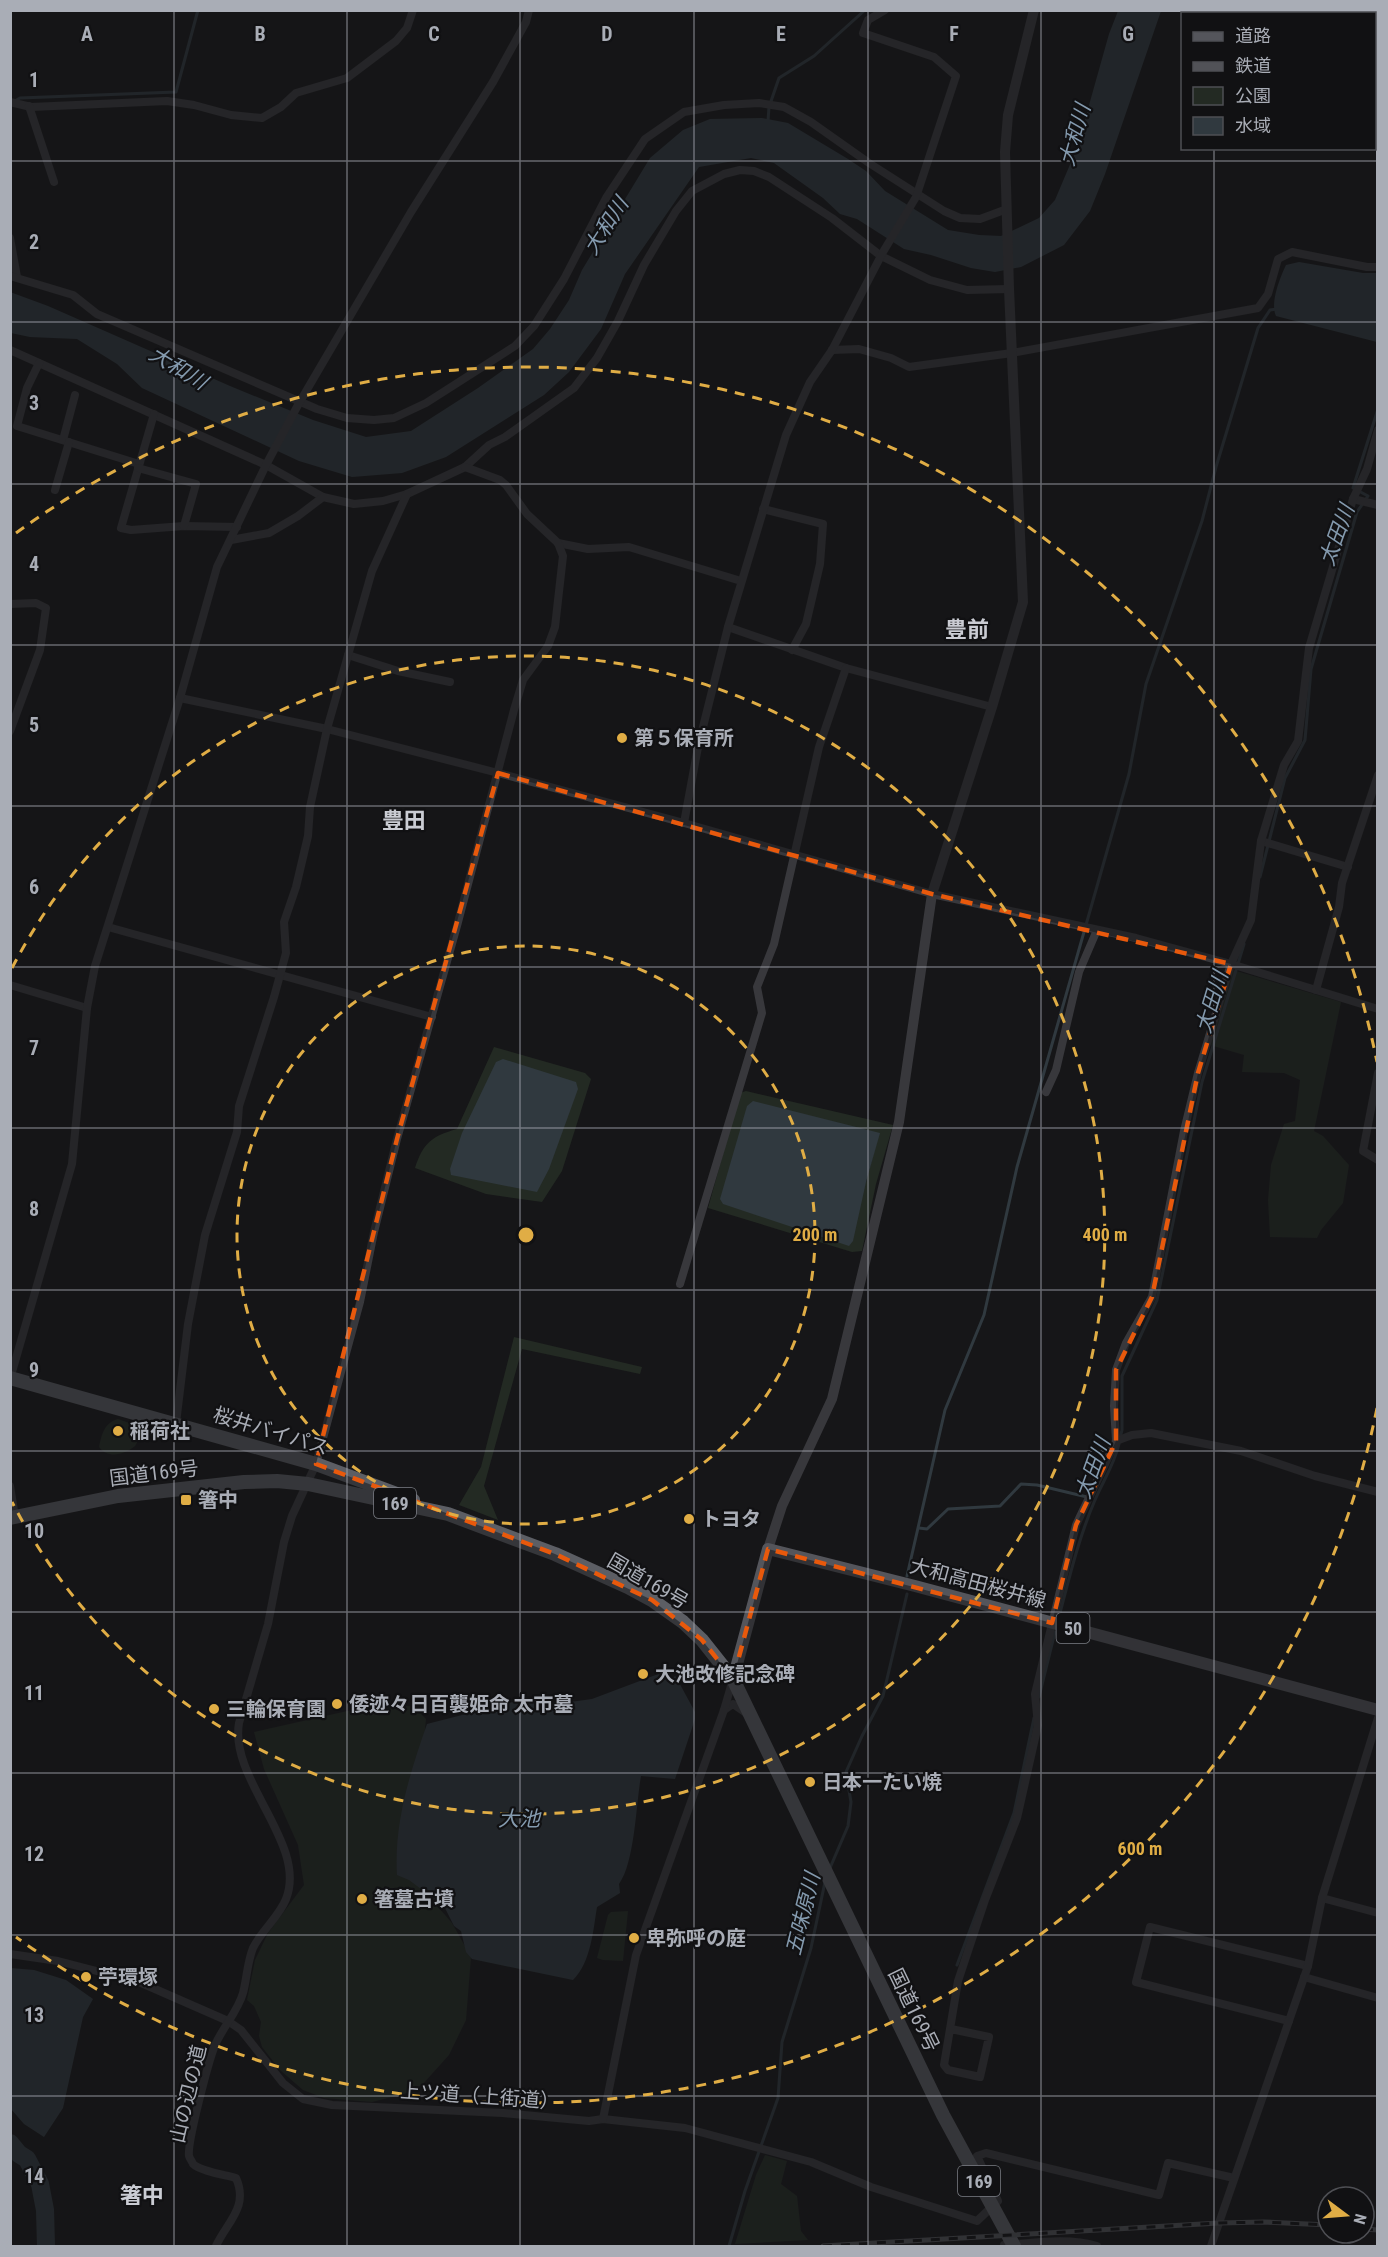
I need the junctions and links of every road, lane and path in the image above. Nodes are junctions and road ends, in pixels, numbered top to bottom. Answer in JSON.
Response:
{"nodes":[{"id":1,"x":413,"y":10,"type":"edge"},
{"id":2,"x":529,"y":10,"type":"edge"},
{"id":3,"x":885,"y":10,"type":"edge"},
{"id":4,"x":1034,"y":10,"type":"edge"},
{"id":5,"x":10,"y":102,"type":"edge"},
{"id":6,"x":29,"y":106,"type":"junction"},
{"id":7,"x":54,"y":182,"type":"dead end"},
{"id":8,"x":916,"y":195,"type":"junction"},
{"id":9,"x":1007,"y":213,"type":"junction"},
{"id":10,"x":10,"y":238,"type":"edge"},
{"id":11,"x":882,"y":254,"type":"junction"},
{"id":12,"x":1377,"y":267,"type":"edge"},
{"id":13,"x":14,"y":277,"type":"edge"},
{"id":14,"x":1009,"y":286,"type":"junction"},
{"id":15,"x":10,"y":350,"type":"edge"},
{"id":16,"x":832,"y":350,"type":"junction"},
{"id":17,"x":1012,"y":353,"type":"junction"},
{"id":18,"x":39,"y":363,"type":"junction"},
{"id":19,"x":75,"y":395,"type":"dead end"},
{"id":20,"x":299,"y":403,"type":"junction"},
{"id":21,"x":154,"y":414,"type":"junction"},
{"id":22,"x":1377,"y":430,"type":"edge"},
{"id":23,"x":66,"y":441,"type":"junction"},
{"id":24,"x":268,"y":462,"type":"junction"},
{"id":25,"x":139,"y":466,"type":"junction"},
{"id":26,"x":465,"y":467,"type":"junction"},
{"id":27,"x":55,"y":490,"type":"dead end"},
{"id":28,"x":407,"y":495,"type":"junction"},
{"id":29,"x":323,"y":497,"type":"junction"},
{"id":30,"x":1353,"y":499,"type":"junction"},
{"id":31,"x":1377,"y":505,"type":"edge"},
{"id":32,"x":763,"y":509,"type":"junction"},
{"id":33,"x":184,"y":526,"type":"junction"},
{"id":34,"x":237,"y":527,"type":"junction"},
{"id":35,"x":231,"y":540,"type":"junction"},
{"id":36,"x":558,"y":543,"type":"junction"},
{"id":37,"x":741,"y":581,"type":"junction"},
{"id":38,"x":10,"y":604,"type":"edge"},
{"id":39,"x":728,"y":627,"type":"junction"},
{"id":40,"x":792,"y":650,"type":"junction"},
{"id":41,"x":348,"y":656,"type":"junction"},
{"id":42,"x":846,"y":669,"type":"junction"},
{"id":43,"x":450,"y":682,"type":"dead end"},
{"id":44,"x":180,"y":698,"type":"junction"},
{"id":45,"x":992,"y":707,"type":"junction"},
{"id":46,"x":327,"y":729,"type":"junction"},
{"id":47,"x":10,"y":731,"type":"edge"},
{"id":48,"x":498,"y":772,"type":"junction"},
{"id":49,"x":1377,"y":775,"type":"edge"},
{"id":50,"x":684,"y":823,"type":"junction"},
{"id":51,"x":1261,"y":841,"type":"junction"},
{"id":52,"x":795,"y":855,"type":"junction"},
{"id":53,"x":1348,"y":867,"type":"junction"},
{"id":54,"x":932,"y":894,"type":"junction"},
{"id":55,"x":108,"y":927,"type":"junction"},
{"id":56,"x":1096,"y":930,"type":"junction"},
{"id":57,"x":1232,"y":964,"type":"junction"},
{"id":58,"x":280,"y":976,"type":"junction"},
{"id":59,"x":10,"y":984,"type":"edge"},
{"id":60,"x":1316,"y":990,"type":"junction"},
{"id":61,"x":87,"y":1008,"type":"junction"},
{"id":62,"x":1377,"y":1009,"type":"edge"},
{"id":63,"x":432,"y":1017,"type":"junction"},
{"id":64,"x":1377,"y":1072,"type":"edge"},
{"id":65,"x":1046,"y":1092,"type":"dead end"},
{"id":66,"x":1377,"y":1160,"type":"edge"},
{"id":67,"x":680,"y":1284,"type":"dead end"},
{"id":68,"x":11,"y":1378,"type":"edge"},
{"id":69,"x":176,"y":1423,"type":"junction"},
{"id":70,"x":1116,"y":1441,"type":"junction"},
{"id":71,"x":316,"y":1464,"type":"junction"},
{"id":72,"x":308,"y":1484,"type":"junction"},
{"id":73,"x":10,"y":1486,"type":"edge"},
{"id":74,"x":1377,"y":1492,"type":"edge"},
{"id":75,"x":448,"y":1514,"type":"junction"},
{"id":76,"x":13,"y":1518,"type":"edge"},
{"id":77,"x":768,"y":1549,"type":"junction"},
{"id":78,"x":1053,"y":1623,"type":"junction"},
{"id":79,"x":733,"y":1679,"type":"junction"},
{"id":80,"x":724,"y":1710,"type":"junction"},
{"id":81,"x":1377,"y":1710,"type":"edge"},
{"id":82,"x":752,"y":1718,"type":"junction"},
{"id":83,"x":1377,"y":1718,"type":"edge"},
{"id":84,"x":1322,"y":1898,"type":"junction"},
{"id":85,"x":1377,"y":1913,"type":"edge"},
{"id":86,"x":10,"y":1954,"type":"edge"},
{"id":87,"x":1308,"y":1966,"type":"junction"},
{"id":88,"x":1304,"y":1977,"type":"junction"},
{"id":89,"x":1377,"y":1998,"type":"edge"},
{"id":90,"x":228,"y":2021,"type":"junction"},
{"id":91,"x":1289,"y":2021,"type":"junction"},
{"id":92,"x":951,"y":2029,"type":"junction"},
{"id":93,"x":603,"y":2119,"type":"junction"},
{"id":94,"x":1234,"y":2178,"type":"junction"},
{"id":95,"x":1067,"y":2244,"type":"edge"},
{"id":96,"x":1009,"y":2246,"type":"edge"},
{"id":97,"x":216,"y":2247,"type":"edge"},
{"id":98,"x":1097,"y":2247,"type":"edge"},
{"id":99,"x":1210,"y":2247,"type":"edge"}],
"edges":[{"from":1,"to":6,"type":"street"},
{"from":2,"to":20,"type":"street"},
{"from":3,"to":8,"type":"street"},
{"from":4,"to":9,"type":"street"},
{"from":5,"to":6,"type":"street"},
{"from":6,"to":7,"type":"street"},
{"from":8,"to":9,"type":"street"},
{"from":8,"to":11,"type":"street"},
{"from":8,"to":20,"type":"street"},
{"from":9,"to":14,"type":"street"},
{"from":10,"to":13,"type":"street"},
{"from":11,"to":14,"type":"street"},
{"from":11,"to":16,"type":"street"},
{"from":11,"to":26,"type":"street"},
{"from":12,"to":17,"type":"street"},
{"from":13,"to":20,"type":"street"},
{"from":14,"to":17,"type":"street"},
{"from":15,"to":18,"type":"street"},
{"from":16,"to":17,"type":"street"},
{"from":16,"to":32,"type":"street"},
{"from":17,"to":45,"type":"street"},
{"from":18,"to":21,"type":"street"},
{"from":18,"to":23,"type":"street"},
{"from":19,"to":23,"type":"street"},
{"from":20,"to":24,"type":"street"},
{"from":21,"to":24,"type":"street"},
{"from":21,"to":25,"type":"street"},
{"from":22,"to":30,"type":"street"},
{"from":23,"to":25,"type":"street"},
{"from":23,"to":27,"type":"street"},
{"from":24,"to":29,"type":"street"},
{"from":24,"to":34,"type":"street"},
{"from":25,"to":33,"type":"street"},
{"from":25,"to":33,"type":"street"},
{"from":26,"to":28,"type":"street"},
{"from":26,"to":36,"type":"street"},
{"from":28,"to":29,"type":"street"},
{"from":28,"to":41,"type":"street"},
{"from":29,"to":35,"type":"street"},
{"from":30,"to":31,"type":"street"},
{"from":30,"to":51,"type":"street"},
{"from":32,"to":37,"type":"street"},
{"from":32,"to":40,"type":"street"},
{"from":33,"to":34,"type":"street"},
{"from":34,"to":35,"type":"street"},
{"from":35,"to":44,"type":"street"},
{"from":36,"to":37,"type":"street"},
{"from":36,"to":48,"type":"street","name":"山の辺の道"},
{"from":37,"to":39,"type":"street"},
{"from":38,"to":47,"type":"street"},
{"from":39,"to":40,"type":"street"},
{"from":39,"to":50,"type":"street"},
{"from":40,"to":42,"type":"street"},
{"from":41,"to":43,"type":"street"},
{"from":41,"to":46,"type":"street"},
{"from":42,"to":45,"type":"street"},
{"from":42,"to":52,"type":"street"},
{"from":44,"to":46,"type":"street"},
{"from":44,"to":55,"type":"street"},
{"from":45,"to":54,"type":"street"},
{"from":46,"to":48,"type":"street"},
{"from":46,"to":58,"type":"street"},
{"from":48,"to":50,"type":"street"},
{"from":48,"to":63,"type":"street","name":"山の辺の道"},
{"from":49,"to":53,"type":"street"},
{"from":50,"to":52,"type":"street"},
{"from":51,"to":53,"type":"street"},
{"from":51,"to":57,"type":"street"},
{"from":52,"to":54,"type":"street"},
{"from":52,"to":67,"type":"street"},
{"from":53,"to":60,"type":"street"},
{"from":54,"to":56,"type":"street"},
{"from":54,"to":77,"type":"street"},
{"from":55,"to":58,"type":"street"},
{"from":55,"to":61,"type":"street"},
{"from":56,"to":57,"type":"street"},
{"from":56,"to":65,"type":"street"},
{"from":57,"to":60,"type":"street"},
{"from":57,"to":70,"type":"street"},
{"from":58,"to":63,"type":"street"},
{"from":58,"to":69,"type":"street"},
{"from":59,"to":61,"type":"street"},
{"from":60,"to":62,"type":"street"},
{"from":61,"to":68,"type":"street"},
{"from":63,"to":71,"type":"street","name":"山の辺の道"},
{"from":64,"to":66,"type":"street"},
{"from":68,"to":69,"type":"highway","name":"桜井バイパス","number":"169"},
{"from":69,"to":71,"type":"highway","name":"桜井バイパス","number":"169"},
{"from":70,"to":74,"type":"street"},
{"from":70,"to":78,"type":"street"},
{"from":71,"to":72,"type":"street","name":"山の辺の道"},
{"from":71,"to":75,"type":"highway","name":"桜井バイパス","number":"169"},
{"from":72,"to":75,"type":"highway","name":"国道169号","number":"169"},
{"from":72,"to":76,"type":"highway","name":"国道169号","number":"169"},
{"from":72,"to":90,"type":"street","name":"山の辺の道"},
{"from":73,"to":76,"type":"street"},
{"from":75,"to":79,"type":"highway","name":"国道169号","number":"169"},
{"from":77,"to":78,"type":"main road","name":"大和高田桜井線","number":"50"},
{"from":77,"to":79,"type":"main road"},
{"from":78,"to":81,"type":"main road","name":"大和高田桜井線","number":"50"},
{"from":78,"to":92,"type":"street"},
{"from":79,"to":80,"type":"street"},
{"from":79,"to":82,"type":"highway","name":"国道169号","number":"169"},
{"from":80,"to":82,"type":"street"},
{"from":80,"to":93,"type":"street"},
{"from":82,"to":96,"type":"highway","name":"国道169号","number":"169"},
{"from":83,"to":84,"type":"street"},
{"from":84,"to":85,"type":"street"},
{"from":84,"to":87,"type":"street"},
{"from":86,"to":90,"type":"street","name":"上ツ道（上街道）"},
{"from":87,"to":88,"type":"street"},
{"from":87,"to":91,"type":"street"},
{"from":88,"to":89,"type":"street"},
{"from":88,"to":91,"type":"street"},
{"from":90,"to":93,"type":"street","name":"上ツ道（上街道）"},
{"from":90,"to":97,"type":"street","name":"山の辺の道"},
{"from":91,"to":94,"type":"street"},
{"from":92,"to":92,"type":"street"},
{"from":93,"to":94,"type":"street","name":"上ツ道（上街道）"},
{"from":94,"to":99,"type":"street"},
{"from":95,"to":96,"type":"street"},
{"from":95,"to":98,"type":"street"}]}
